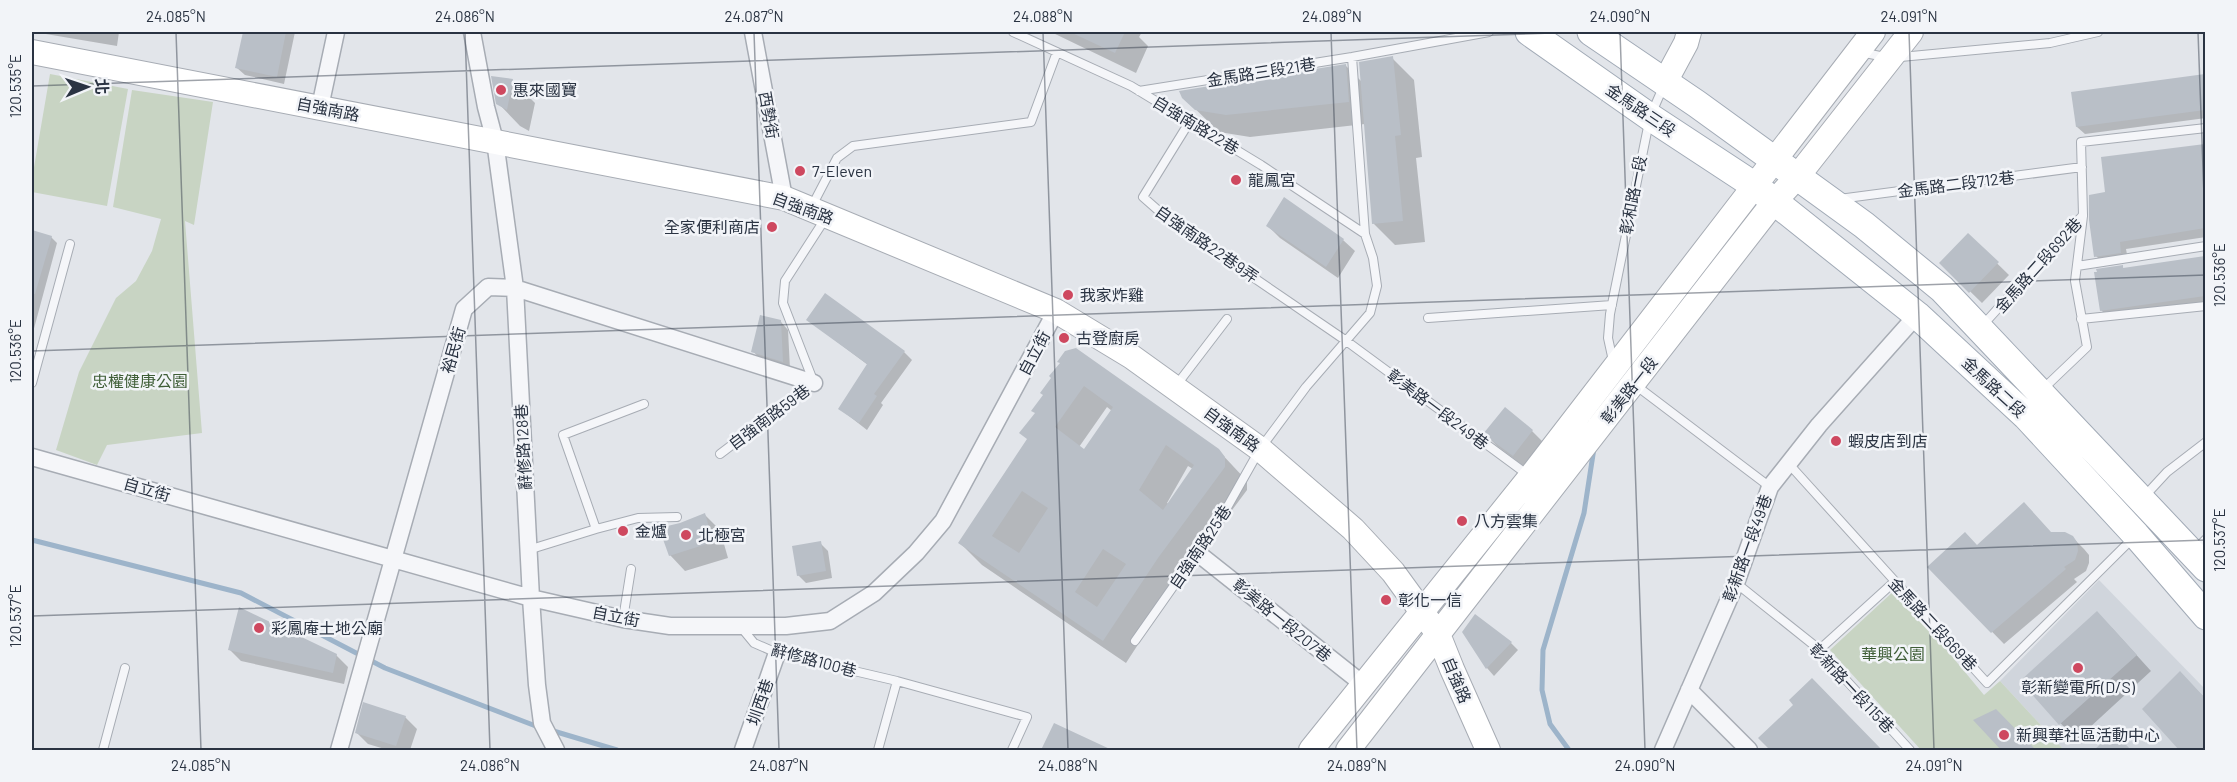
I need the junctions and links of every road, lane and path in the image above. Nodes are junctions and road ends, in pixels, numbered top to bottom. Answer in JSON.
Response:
{"nodes":[{"id":1,"x":336,"y":32,"type":"edge"},
{"id":2,"x":472,"y":32,"type":"edge"},
{"id":3,"x":753,"y":32,"type":"edge"},
{"id":4,"x":1013,"y":32,"type":"edge"},
{"id":5,"x":1489,"y":32,"type":"edge"},
{"id":6,"x":1529,"y":32,"type":"edge"},
{"id":7,"x":1591,"y":32,"type":"edge"},
{"id":8,"x":1689,"y":32,"type":"edge"},
{"id":9,"x":1873,"y":32,"type":"edge"},
{"id":10,"x":1911,"y":32,"type":"edge"},
{"id":11,"x":2098,"y":32,"type":"edge"},
{"id":12,"x":32,"y":52,"type":"edge"},
{"id":13,"x":1057,"y":52,"type":"junction"},
{"id":14,"x":1857,"y":52,"type":"junction"},
{"id":15,"x":1352,"y":57,"type":"junction"},
{"id":16,"x":1890,"y":58,"type":"junction"},
{"id":17,"x":1665,"y":82,"type":"junction"},
{"id":18,"x":1139,"y":91,"type":"junction"},
{"id":19,"x":320,"y":107,"type":"junction"},
{"id":20,"x":1650,"y":117,"type":"junction"},
{"id":21,"x":1190,"y":122,"type":"junction"},
{"id":22,"x":2205,"y":128,"type":"edge"},
{"id":23,"x":495,"y":141,"type":"junction"},
{"id":24,"x":1775,"y":161,"type":"junction"},
{"id":25,"x":2082,"y":168,"type":"junction"},
{"id":26,"x":1797,"y":177,"type":"junction"},
{"id":27,"x":1764,"y":194,"type":"junction"},
{"id":28,"x":784,"y":198,"type":"junction"},
{"id":29,"x":1830,"y":200,"type":"junction"},
{"id":30,"x":819,"y":213,"type":"junction"},
{"id":31,"x":2083,"y":215,"type":"junction"},
{"id":32,"x":1365,"y":234,"type":"junction"},
{"id":33,"x":70,"y":244,"type":"dead end"},
{"id":34,"x":2205,"y":246,"type":"edge"},
{"id":35,"x":2077,"y":266,"type":"junction"},
{"id":36,"x":515,"y":288,"type":"junction"},
{"id":37,"x":1612,"y":304,"type":"junction"},
{"id":38,"x":2205,"y":306,"type":"edge"},
{"id":39,"x":1056,"y":311,"type":"junction"},
{"id":40,"x":1917,"y":315,"type":"junction"},
{"id":41,"x":1428,"y":318,"type":"dead end"},
{"id":42,"x":1227,"y":319,"type":"dead end"},
{"id":43,"x":2080,"y":319,"type":"junction"},
{"id":44,"x":1980,"y":329,"type":"junction"},
{"id":45,"x":1345,"y":340,"type":"junction"},
{"id":46,"x":1614,"y":366,"type":"junction"},
{"id":47,"x":32,"y":383,"type":"edge"},
{"id":48,"x":814,"y":383,"type":"junction"},
{"id":49,"x":1634,"y":384,"type":"junction"},
{"id":50,"x":1175,"y":388,"type":"junction"},
{"id":51,"x":2041,"y":392,"type":"junction"},
{"id":52,"x":644,"y":404,"type":"dead end"},
{"id":53,"x":2205,"y":442,"type":"edge"},
{"id":54,"x":1260,"y":449,"type":"junction"},
{"id":55,"x":720,"y":454,"type":"dead end"},
{"id":56,"x":32,"y":457,"type":"edge"},
{"id":57,"x":1787,"y":463,"type":"junction"},
{"id":58,"x":1531,"y":477,"type":"junction"},
{"id":59,"x":1770,"y":487,"type":"junction"},
{"id":60,"x":2141,"y":500,"type":"junction"},
{"id":61,"x":677,"y":517,"type":"dead end"},
{"id":62,"x":596,"y":529,"type":"junction"},
{"id":63,"x":2136,"y":535,"type":"junction"},
{"id":64,"x":528,"y":550,"type":"junction"},
{"id":65,"x":2201,"y":553,"type":"edge"},
{"id":66,"x":1200,"y":555,"type":"dead end"},
{"id":67,"x":393,"y":559,"type":"junction"},
{"id":68,"x":631,"y":569,"type":"dead end"},
{"id":69,"x":1894,"y":582,"type":"junction"},
{"id":70,"x":1736,"y":583,"type":"junction"},
{"id":71,"x":531,"y":598,"type":"junction"},
{"id":72,"x":1422,"y":613,"type":"junction"},
{"id":73,"x":2205,"y":616,"type":"edge"},
{"id":74,"x":623,"y":619,"type":"junction"},
{"id":75,"x":740,"y":626,"type":"junction"},
{"id":76,"x":1438,"y":634,"type":"junction"},
{"id":77,"x":1135,"y":641,"type":"dead end"},
{"id":78,"x":1820,"y":650,"type":"junction"},
{"id":79,"x":777,"y":653,"type":"junction"},
{"id":80,"x":126,"y":668,"type":"dead end"},
{"id":81,"x":897,"y":681,"type":"junction"},
{"id":82,"x":1364,"y":685,"type":"junction"},
{"id":83,"x":1689,"y":690,"type":"junction"},
{"id":84,"x":103,"y":750,"type":"edge"},
{"id":85,"x":339,"y":750,"type":"edge"},
{"id":86,"x":556,"y":750,"type":"edge"},
{"id":87,"x":743,"y":750,"type":"edge"},
{"id":88,"x":878,"y":750,"type":"edge"},
{"id":89,"x":1012,"y":750,"type":"edge"},
{"id":90,"x":1311,"y":750,"type":"edge"},
{"id":91,"x":1348,"y":750,"type":"edge"},
{"id":92,"x":1488,"y":750,"type":"edge"},
{"id":93,"x":1663,"y":750,"type":"edge"},
{"id":94,"x":1749,"y":750,"type":"edge"},
{"id":95,"x":1910,"y":750,"type":"edge"}],
"edges":[{"from":1,"to":19,"type":"street"},
{"from":2,"to":23,"type":"street","name":"辭修路128巷"},
{"from":3,"to":28,"type":"street","name":"西勢街"},
{"from":4,"to":13,"type":"lane","name":"自強南路22巷"},
{"from":5,"to":15,"type":"lane","name":"金馬路三段21巷"},
{"from":6,"to":20,"type":"main road","name":"金馬路三段"},
{"from":7,"to":17,"type":"main road"},
{"from":8,"to":17,"type":"street","name":"彰和路一段"},
{"from":9,"to":14,"type":"street","name":"彰美路一段"},
{"from":10,"to":16,"type":"street","name":"彰美路一段"},
{"from":11,"to":16,"type":"lane"},
{"from":12,"to":19,"type":"street","name":"自強南路"},
{"from":13,"to":18,"type":"lane","name":"自強南路22巷"},
{"from":13,"to":30,"type":"lane","name":"自強南路59巷"},
{"from":14,"to":16,"type":"lane"},
{"from":14,"to":24,"type":"street","name":"彰美路一段"},
{"from":15,"to":18,"type":"lane","name":"金馬路三段21巷"},
{"from":15,"to":32,"type":"lane"},
{"from":16,"to":26,"type":"street","name":"彰美路一段"},
{"from":17,"to":20,"type":"lane","name":"彰和路一段"},
{"from":17,"to":24,"type":"main road"},
{"from":18,"to":21,"type":"lane","name":"自強南路22巷"},
{"from":19,"to":23,"type":"street","name":"自強南路"},
{"from":20,"to":27,"type":"main road","name":"金馬路三段"},
{"from":20,"to":37,"type":"lane","name":"彰和路一段"},
{"from":21,"to":32,"type":"lane","name":"自強南路22巷"},
{"from":21,"to":45,"type":"lane","name":"自強南路22巷9弄"},
{"from":22,"to":25,"type":"lane","name":"金馬路二段692巷"},
{"from":23,"to":28,"type":"street","name":"自強南路"},
{"from":23,"to":36,"type":"street","name":"辭修路128巷"},
{"from":24,"to":26,"type":"main road","name":"金馬路二段"},
{"from":24,"to":27,"type":"street","name":"彰美路一段"},
{"from":25,"to":29,"type":"lane","name":"金馬路二段712巷"},
{"from":25,"to":31,"type":"lane","name":"金馬路二段692巷"},
{"from":26,"to":27,"type":"street","name":"彰美路一段"},
{"from":26,"to":29,"type":"main road","name":"金馬路二段"},
{"from":27,"to":40,"type":"main road","name":"金馬路二段"},
{"from":27,"to":46,"type":"street","name":"彰美路一段"},
{"from":27,"to":49,"type":"street","name":"彰美路一段"},
{"from":28,"to":30,"type":"street","name":"自強南路"},
{"from":29,"to":44,"type":"main road","name":"金馬路二段"},
{"from":30,"to":39,"type":"street","name":"自強南路"},
{"from":30,"to":48,"type":"lane","name":"自強南路59巷"},
{"from":31,"to":35,"type":"lane"},
{"from":31,"to":44,"type":"lane","name":"金馬路二段692巷"},
{"from":32,"to":45,"type":"lane"},
{"from":33,"to":47,"type":"lane"},
{"from":34,"to":35,"type":"lane"},
{"from":35,"to":43,"type":"lane"},
{"from":36,"to":48,"type":"street","name":"裕民街"},
{"from":36,"to":64,"type":"street","name":"辭修路128巷"},
{"from":36,"to":67,"type":"street","name":"裕民街"},
{"from":37,"to":41,"type":"lane"},
{"from":37,"to":46,"type":"lane","name":"彰和路一段"},
{"from":38,"to":43,"type":"lane"},
{"from":39,"to":50,"type":"street","name":"自強南路"},
{"from":39,"to":75,"type":"street","name":"自立街"},
{"from":40,"to":57,"type":"street","name":"彰新路一段49巷"},
{"from":40,"to":63,"type":"main road","name":"金馬路二段"},
{"from":42,"to":50,"type":"lane"},
{"from":43,"to":51,"type":"lane"},
{"from":44,"to":51,"type":"main road","name":"金馬路二段"},
{"from":45,"to":54,"type":"lane"},
{"from":45,"to":58,"type":"lane","name":"彰美路一段249巷"},
{"from":46,"to":58,"type":"street","name":"彰美路一段"},
{"from":48,"to":55,"type":"lane","name":"自強南路59巷"},
{"from":49,"to":59,"type":"lane"},
{"from":49,"to":76,"type":"street","name":"彰美路一段"},
{"from":50,"to":54,"type":"street","name":"自強南路"},
{"from":51,"to":60,"type":"main road","name":"金馬路二段"},
{"from":52,"to":62,"type":"lane"},
{"from":53,"to":60,"type":"lane"},
{"from":54,"to":72,"type":"street","name":"自強南路"},
{"from":54,"to":77,"type":"lane","name":"自強南路25巷"},
{"from":56,"to":67,"type":"street","name":"自立街"},
{"from":57,"to":59,"type":"street","name":"彰新路一段49巷"},
{"from":57,"to":69,"type":"lane","name":"金馬路二段669巷"},
{"from":58,"to":72,"type":"street","name":"彰美路一段"},
{"from":59,"to":70,"type":"street","name":"彰新路一段49巷"},
{"from":60,"to":65,"type":"main road","name":"金馬路二段"},
{"from":61,"to":62,"type":"lane"},
{"from":62,"to":64,"type":"lane"},
{"from":63,"to":69,"type":"lane","name":"金馬路二段669巷"},
{"from":63,"to":73,"type":"main road","name":"金馬路二段"},
{"from":64,"to":71,"type":"street","name":"辭修路128巷"},
{"from":66,"to":82,"type":"street","name":"彰美路一段207巷"},
{"from":67,"to":71,"type":"street","name":"自立街"},
{"from":67,"to":85,"type":"street","name":"裕民街"},
{"from":68,"to":74,"type":"lane"},
{"from":69,"to":78,"type":"lane"},
{"from":70,"to":78,"type":"lane","name":"彰新路一段115巷"},
{"from":70,"to":83,"type":"street","name":"彰新路一段49巷"},
{"from":71,"to":74,"type":"street","name":"自立街"},
{"from":71,"to":86,"type":"street","name":"辭修路128巷"},
{"from":72,"to":76,"type":"street","name":"自強路"},
{"from":72,"to":82,"type":"street","name":"彰美路一段"},
{"from":74,"to":75,"type":"street","name":"自立街"},
{"from":75,"to":79,"type":"lane","name":"辭修路100巷"},
{"from":76,"to":91,"type":"street","name":"彰美路一段"},
{"from":76,"to":92,"type":"street","name":"自強路"},
{"from":78,"to":95,"type":"lane","name":"彰新路一段115巷"},
{"from":79,"to":81,"type":"lane","name":"辭修路100巷"},
{"from":79,"to":87,"type":"street","name":"圳西巷"},
{"from":80,"to":84,"type":"lane"},
{"from":81,"to":88,"type":"lane"},
{"from":81,"to":89,"type":"lane","name":"辭修路100巷"},
{"from":82,"to":90,"type":"street","name":"彰美路一段"},
{"from":83,"to":93,"type":"street","name":"彰新路一段49巷"},
{"from":83,"to":94,"type":"street"}]}
